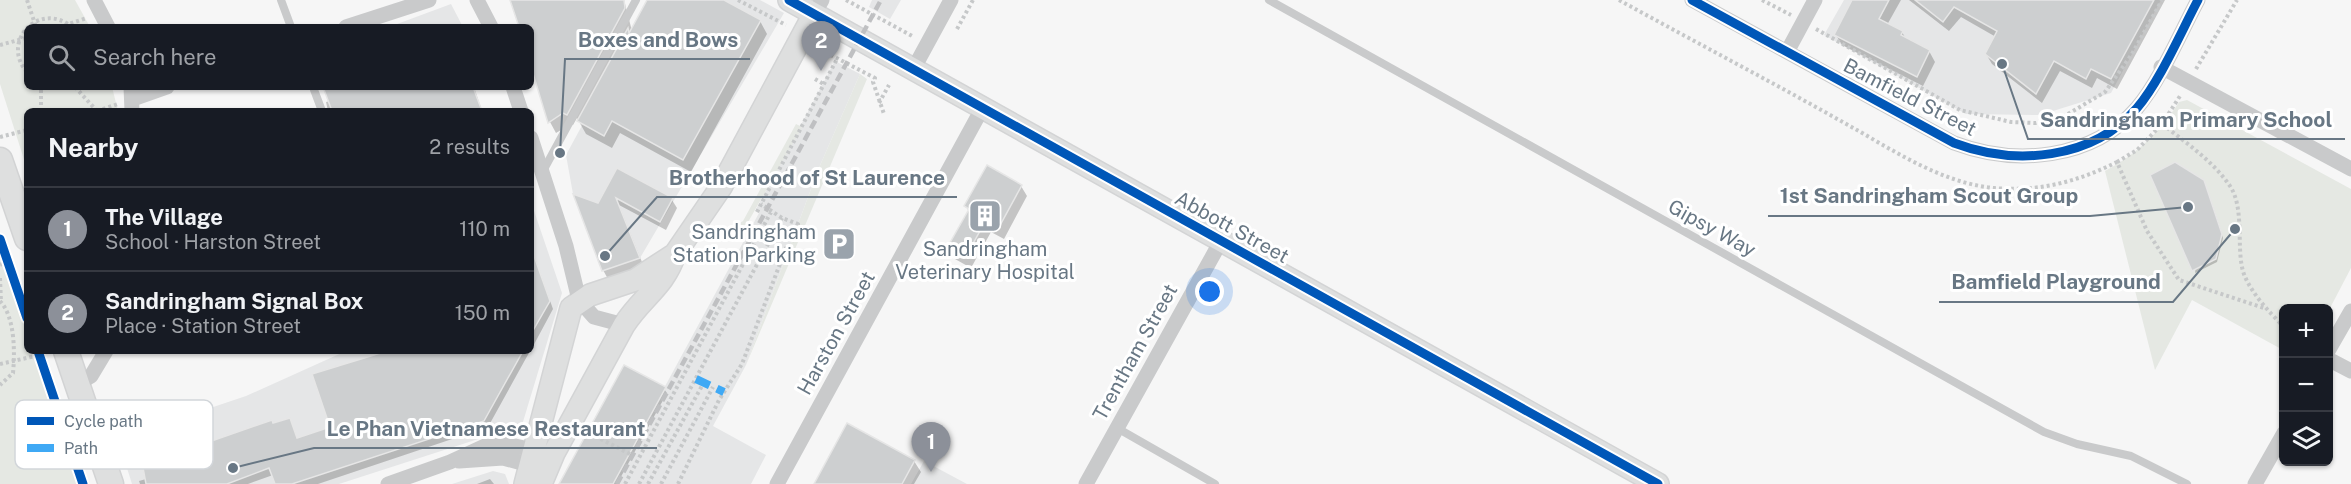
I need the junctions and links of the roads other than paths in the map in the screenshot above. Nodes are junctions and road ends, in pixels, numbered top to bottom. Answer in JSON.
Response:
{"nodes":[{"id":1,"x":94,"y":0,"type":"edge"},
{"id":2,"x":281,"y":0,"type":"edge"},
{"id":3,"x":429,"y":0,"type":"edge"},
{"id":4,"x":477,"y":0,"type":"edge"},
{"id":5,"x":636,"y":0,"type":"edge"},
{"id":6,"x":789,"y":0,"type":"edge"},
{"id":7,"x":951,"y":0,"type":"edge"},
{"id":8,"x":1269,"y":0,"type":"edge"},
{"id":9,"x":1692,"y":0,"type":"edge"},
{"id":10,"x":1815,"y":0,"type":"edge"},
{"id":11,"x":2198,"y":0,"type":"edge"},
{"id":12,"x":818,"y":7,"type":"edge"},
{"id":13,"x":105,"y":21,"type":"edge"},
{"id":14,"x":290,"y":24,"type":"edge"},
{"id":15,"x":355,"y":24,"type":"edge"},
{"id":16,"x":489,"y":24,"type":"edge"},
{"id":17,"x":1787,"y":52,"type":"junction"},
{"id":18,"x":2162,"y":67,"type":"junction"},
{"id":19,"x":914,"y":68,"type":"junction"},
{"id":20,"x":158,"y":90,"type":"edge"},
{"id":21,"x":314,"y":90,"type":"edge"},
{"id":22,"x":514,"y":90,"type":"edge"},
{"id":23,"x":132,"y":99,"type":"edge"},
{"id":24,"x":983,"y":107,"type":"junction"},
{"id":25,"x":321,"y":108,"type":"edge"},
{"id":26,"x":520,"y":108,"type":"edge"},
{"id":27,"x":534,"y":146,"type":"edge"},
{"id":28,"x":0,"y":160,"type":"edge"},
{"id":29,"x":2351,"y":169,"type":"edge"},
{"id":30,"x":543,"y":171,"type":"junction"},
{"id":31,"x":24,"y":229,"type":"edge"},
{"id":32,"x":1221,"y":241,"type":"junction"},
{"id":33,"x":675,"y":254,"type":"junction"},
{"id":34,"x":606,"y":290,"type":"junction"},
{"id":35,"x":579,"y":300,"type":"junction"},
{"id":36,"x":2351,"y":311,"type":"edge"},
{"id":37,"x":628,"y":320,"type":"junction"},
{"id":38,"x":2333,"y":342,"type":"edge"},
{"id":39,"x":67,"y":354,"type":"edge"},
{"id":40,"x":104,"y":354,"type":"edge"},
{"id":41,"x":2333,"y":362,"type":"edge"},
{"id":42,"x":2351,"y":371,"type":"edge"},
{"id":43,"x":77,"y":384,"type":"junction"},
{"id":44,"x":82,"y":400,"type":"edge"},
{"id":45,"x":1117,"y":428,"type":"junction"},
{"id":46,"x":2279,"y":440,"type":"edge"},
{"id":47,"x":534,"y":465,"type":"edge"},
{"id":48,"x":106,"y":469,"type":"edge"},
{"id":49,"x":1645,"y":481,"type":"edge"},
{"id":50,"x":111,"y":484,"type":"edge"},
{"id":51,"x":388,"y":484,"type":"edge"},
{"id":52,"x":541,"y":484,"type":"edge"},
{"id":53,"x":777,"y":484,"type":"edge"},
{"id":54,"x":1086,"y":484,"type":"edge"},
{"id":55,"x":1215,"y":484,"type":"edge"},
{"id":56,"x":2187,"y":484,"type":"edge"},
{"id":57,"x":2255,"y":484,"type":"edge"}],
"edges":[{"from":1,"to":13,"type":"street"},
{"from":2,"to":14,"type":"lane"},
{"from":3,"to":15,"type":"street"},
{"from":4,"to":16,"type":"street"},
{"from":5,"to":30,"type":"lane"},
{"from":6,"to":12,"type":"street","name":"Abbott Street"},
{"from":7,"to":19,"type":"street"},
{"from":8,"to":56,"type":"lane","name":"Gipsy Way"},
{"from":9,"to":17,"type":"street","name":"Bamfield Street"},
{"from":10,"to":17,"type":"street"},
{"from":11,"to":18,"type":"street","name":"Bamfield Street"},
{"from":12,"to":19,"type":"street","name":"Abbott Street"},
{"from":12,"to":33,"type":"street"},
{"from":17,"to":18,"type":"street","name":"Bamfield Street"},
{"from":18,"to":29,"type":"street"},
{"from":19,"to":24,"type":"street","name":"Abbott Street"},
{"from":20,"to":23,"type":"street"},
{"from":21,"to":25,"type":"lane"},
{"from":22,"to":26,"type":"street"},
{"from":24,"to":32,"type":"street","name":"Abbott Street"},
{"from":24,"to":53,"type":"street","name":"Harston Street"},
{"from":27,"to":30,"type":"street"},
{"from":28,"to":31,"type":"main road"},
{"from":30,"to":35,"type":"street"},
{"from":32,"to":45,"type":"street","name":"Trentham Street"},
{"from":32,"to":49,"type":"street","name":"Abbott Street"},
{"from":33,"to":34,"type":"street"},
{"from":33,"to":37,"type":"street"},
{"from":34,"to":35,"type":"street"},
{"from":34,"to":37,"type":"street"},
{"from":35,"to":37,"type":"street"},
{"from":35,"to":47,"type":"street"},
{"from":36,"to":38,"type":"street"},
{"from":37,"to":47,"type":"street"},
{"from":39,"to":43,"type":"main road"},
{"from":40,"to":43,"type":"street"},
{"from":41,"to":42,"type":"street"},
{"from":43,"to":44,"type":"main road"},
{"from":45,"to":54,"type":"street","name":"Trentham Street"},
{"from":45,"to":55,"type":"lane"},
{"from":46,"to":57,"type":"street"},
{"from":47,"to":51,"type":"street"},
{"from":47,"to":52,"type":"street"},
{"from":48,"to":50,"type":"main road"}]}
